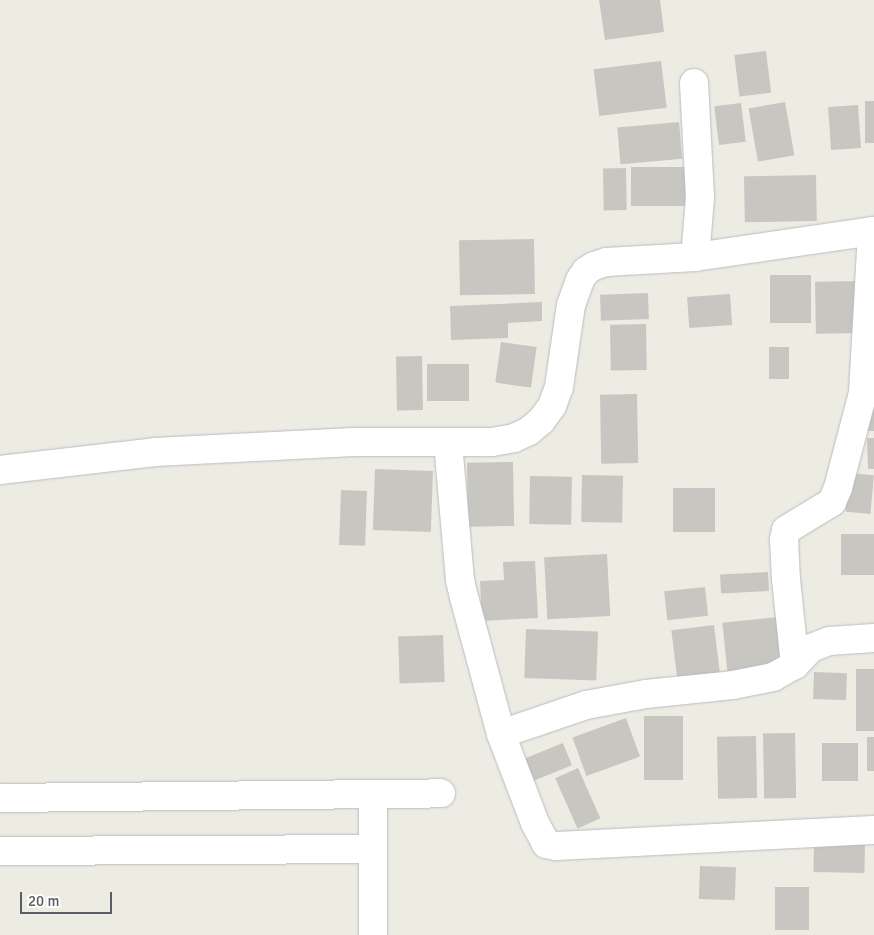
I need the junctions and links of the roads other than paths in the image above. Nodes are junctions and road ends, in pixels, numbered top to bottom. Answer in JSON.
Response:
{"nodes":[{"id":1,"x":694,"y":82,"type":"dead end"},
{"id":2,"x":873,"y":231,"type":"edge"},
{"id":3,"x":695,"y":257,"type":"junction"},
{"id":4,"x":448,"y":443,"type":"junction"},
{"id":5,"x":0,"y":470,"type":"edge"},
{"id":6,"x":874,"y":638,"type":"edge"},
{"id":7,"x":795,"y":665,"type":"junction"},
{"id":8,"x":501,"y":734,"type":"junction"},
{"id":9,"x":441,"y":793,"type":"dead end"},
{"id":10,"x":373,"y":794,"type":"junction"},
{"id":11,"x":0,"y":798,"type":"edge"},
{"id":12,"x":874,"y":830,"type":"edge"},
{"id":13,"x":373,"y":849,"type":"junction"},
{"id":14,"x":0,"y":850,"type":"edge"},
{"id":15,"x":373,"y":935,"type":"edge"}],
"edges":[{"from":1,"to":3,"type":"street"},
{"from":2,"to":3,"type":"street"},
{"from":2,"to":7,"type":"street"},
{"from":3,"to":4,"type":"street"},
{"from":4,"to":5,"type":"street"},
{"from":4,"to":8,"type":"street"},
{"from":6,"to":7,"type":"street"},
{"from":7,"to":8,"type":"street"},
{"from":8,"to":12,"type":"street"},
{"from":9,"to":10,"type":"street"},
{"from":10,"to":11,"type":"street"},
{"from":10,"to":13,"type":"street"},
{"from":13,"to":14,"type":"street"},
{"from":13,"to":15,"type":"street"}]}
